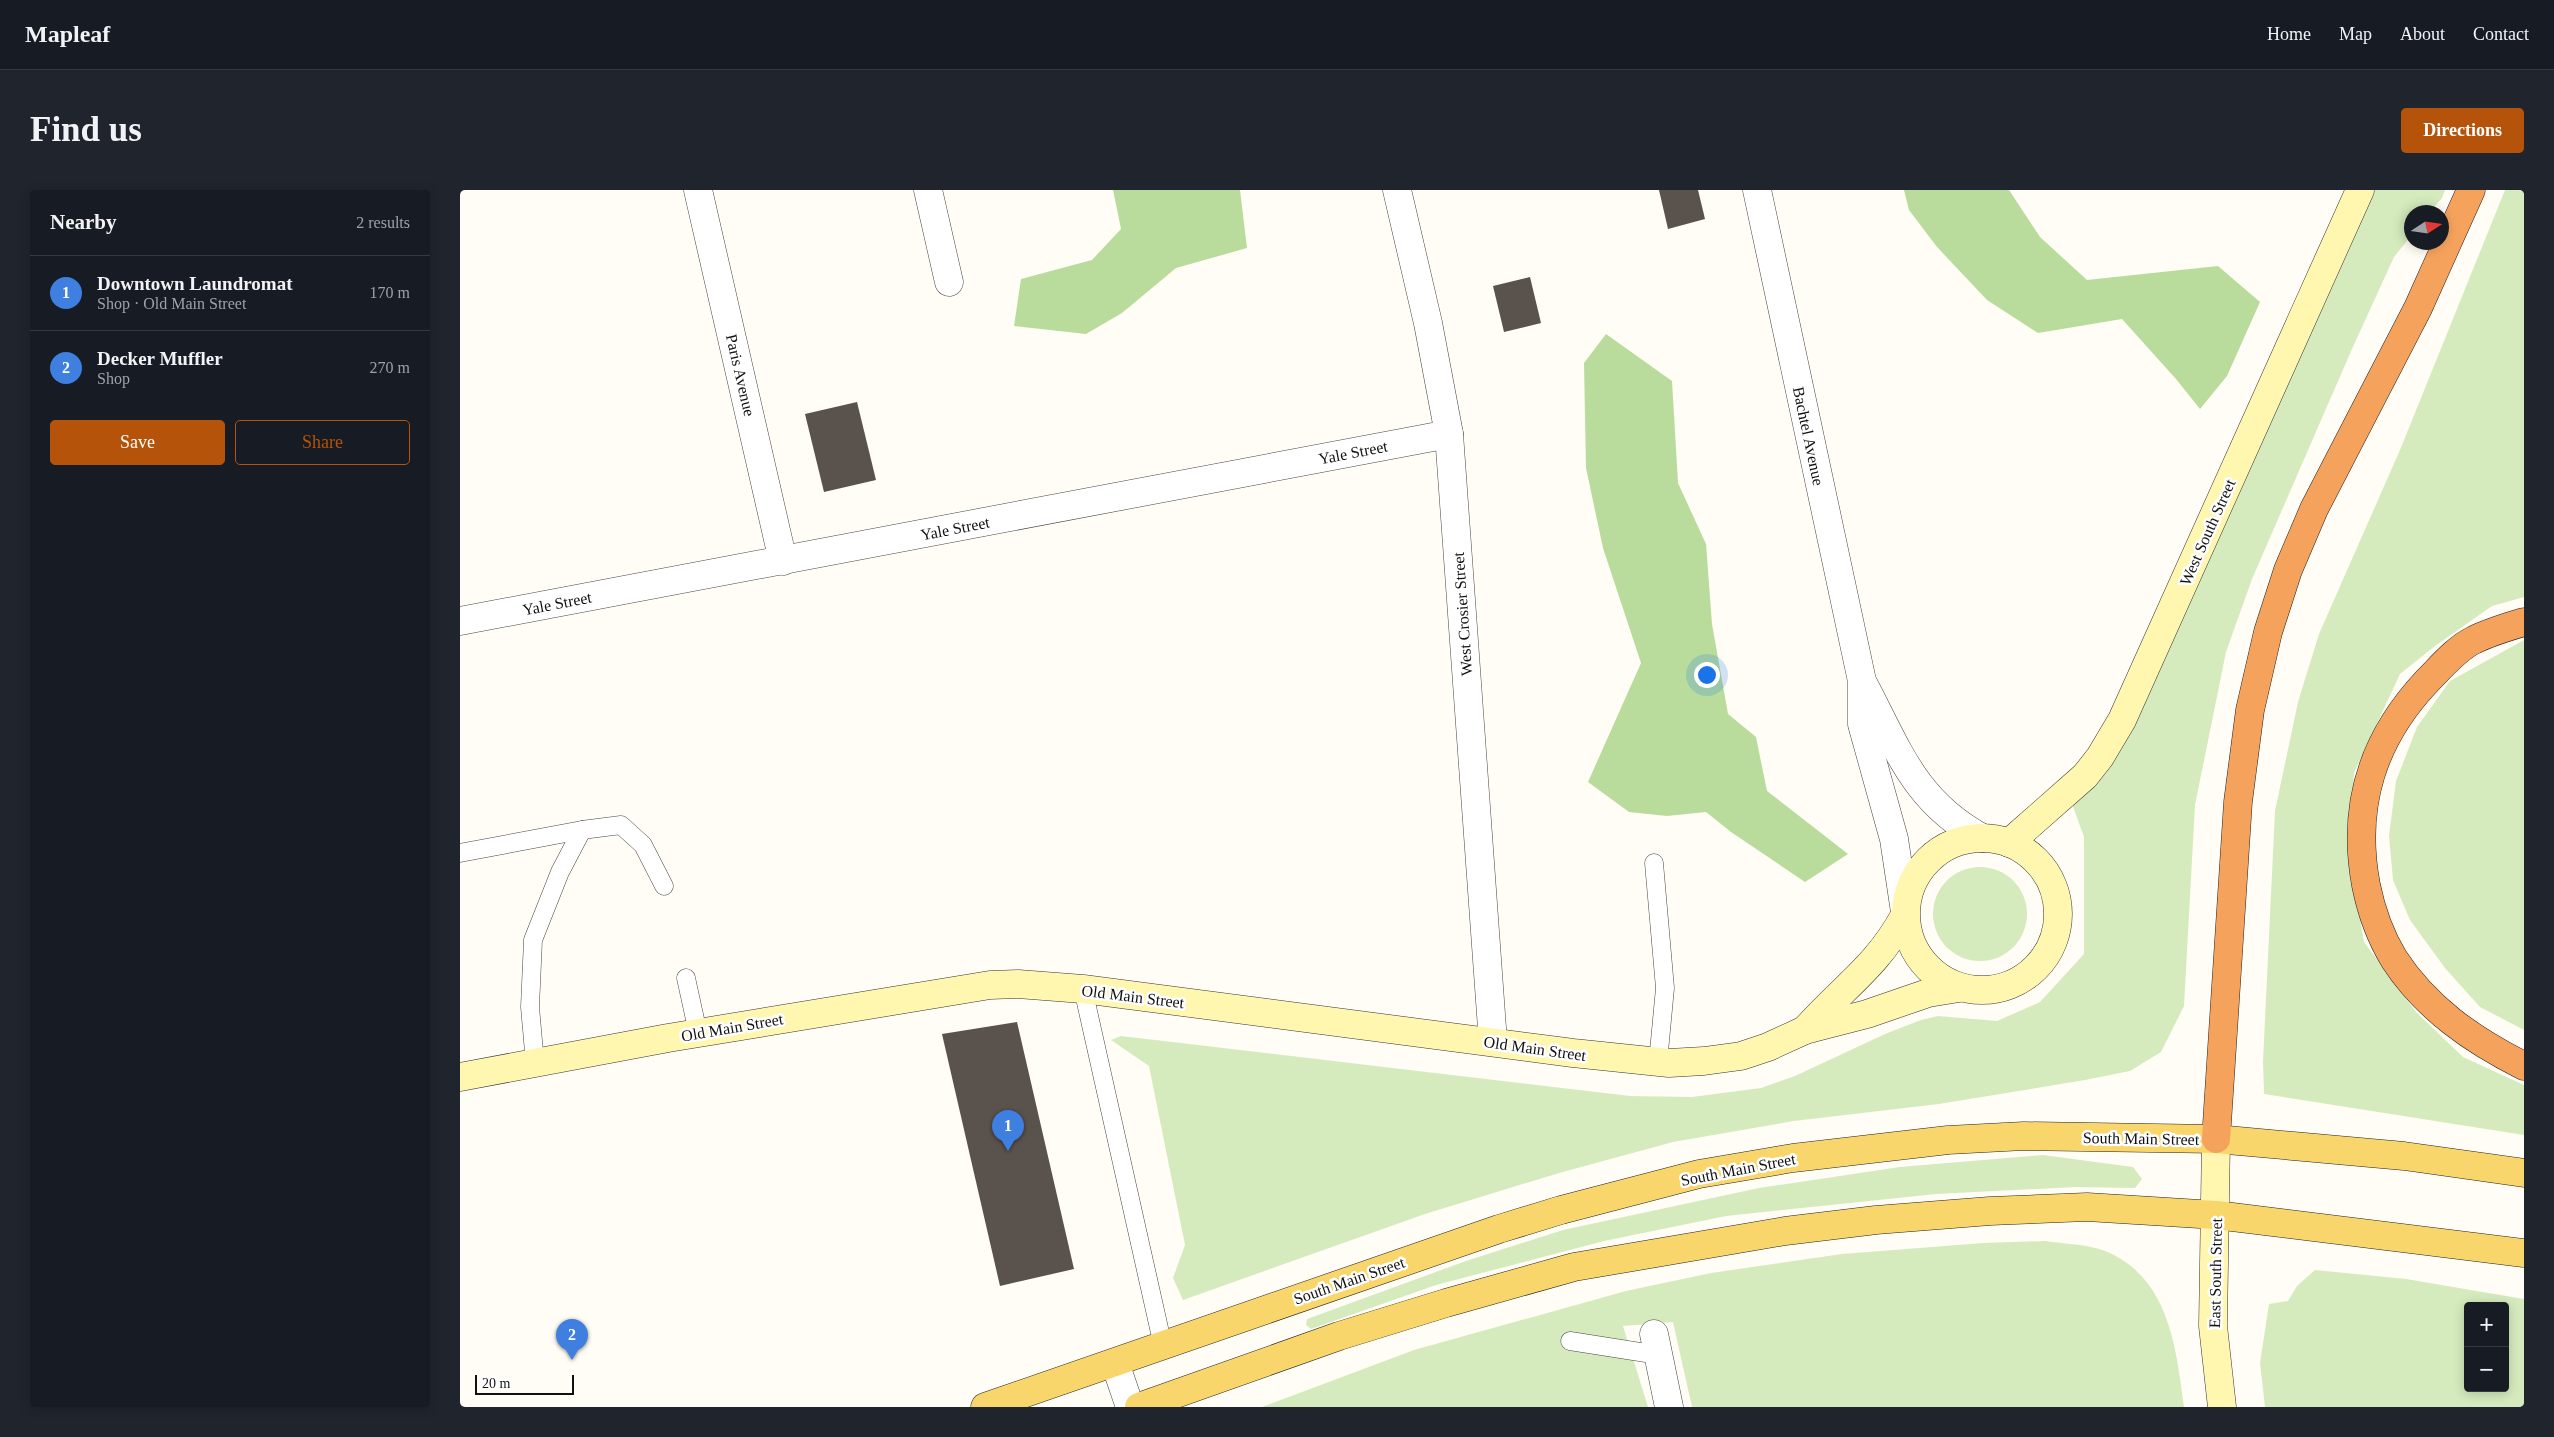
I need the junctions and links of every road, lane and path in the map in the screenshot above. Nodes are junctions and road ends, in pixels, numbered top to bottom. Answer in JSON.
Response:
{"nodes":[{"id":1,"x":698,"y":190,"type":"edge"},
{"id":2,"x":928,"y":190,"type":"edge"},
{"id":3,"x":1397,"y":190,"type":"edge"},
{"id":4,"x":1757,"y":190,"type":"edge"},
{"id":5,"x":2360,"y":190,"type":"edge"},
{"id":6,"x":2470,"y":190,"type":"edge"},
{"id":7,"x":949,"y":282,"type":"dead end"},
{"id":8,"x":1449,"y":434,"type":"junction"},
{"id":9,"x":783,"y":561,"type":"junction"},
{"id":10,"x":460,"y":621,"type":"edge"},
{"id":11,"x":2524,"y":622,"type":"edge"},
{"id":12,"x":1862,"y":681,"type":"junction"},
{"id":13,"x":582,"y":830,"type":"junction"},
{"id":14,"x":1982,"y":838,"type":"junction"},
{"id":15,"x":2009,"y":843,"type":"junction"},
{"id":16,"x":460,"y":853,"type":"edge"},
{"id":17,"x":1654,"y":863,"type":"dead end"},
{"id":18,"x":664,"y":886,"type":"dead end"},
{"id":19,"x":1905,"y":913,"type":"junction"},
{"id":20,"x":686,"y":978,"type":"dead end"},
{"id":21,"x":1959,"y":988,"type":"junction"},
{"id":22,"x":1083,"y":989,"type":"junction"},
{"id":23,"x":1805,"y":1030,"type":"junction"},
{"id":24,"x":698,"y":1033,"type":"junction"},
{"id":25,"x":1493,"y":1042,"type":"junction"},
{"id":26,"x":1658,"y":1062,"type":"junction"},
{"id":27,"x":535,"y":1063,"type":"junction"},
{"id":28,"x":2524,"y":1066,"type":"edge"},
{"id":29,"x":460,"y":1077,"type":"edge"},
{"id":30,"x":2216,"y":1139,"type":"junction"},
{"id":31,"x":2524,"y":1172,"type":"edge"},
{"id":32,"x":2216,"y":1215,"type":"junction"},
{"id":33,"x":2524,"y":1252,"type":"edge"},
{"id":34,"x":1570,"y":1341,"type":"dead end"},
{"id":35,"x":1656,"y":1345,"type":"joint"},
{"id":36,"x":1162,"y":1346,"type":"junction"},
{"id":37,"x":1115,"y":1363,"type":"junction"},
{"id":38,"x":985,"y":1407,"type":"edge"},
{"id":39,"x":1130,"y":1407,"type":"edge"},
{"id":40,"x":1139,"y":1407,"type":"edge"},
{"id":41,"x":1670,"y":1407,"type":"edge"},
{"id":42,"x":2222,"y":1407,"type":"edge"}],
"edges":[{"from":1,"to":9,"type":"street","name":"Paris Avenue"},
{"from":2,"to":7,"type":"street"},
{"from":3,"to":8,"type":"street","name":"West Crosier Street"},
{"from":4,"to":12,"type":"street","name":"Bachtel Avenue"},
{"from":5,"to":15,"type":"main road","name":"West South Street"},
{"from":6,"to":30,"type":"highway"},
{"from":8,"to":9,"type":"street","name":"Yale Street"},
{"from":8,"to":25,"type":"street","name":"West Crosier Street"},
{"from":9,"to":10,"type":"street","name":"Yale Street"},
{"from":11,"to":28,"type":"highway"},
{"from":12,"to":14,"type":"street","name":"Bachtel Avenue"},
{"from":12,"to":19,"type":"street","name":"Bachtel Avenue"},
{"from":13,"to":16,"type":"lane"},
{"from":13,"to":18,"type":"lane"},
{"from":13,"to":27,"type":"lane"},
{"from":14,"to":15,"type":"main road"},
{"from":14,"to":19,"type":"main road"},
{"from":15,"to":21,"type":"main road"},
{"from":17,"to":26,"type":"lane"},
{"from":19,"to":21,"type":"main road"},
{"from":19,"to":23,"type":"main road","name":"Old Main Street"},
{"from":20,"to":24,"type":"lane"},
{"from":21,"to":23,"type":"main road","name":"Old Main Street"},
{"from":22,"to":24,"type":"main road","name":"Old Main Street"},
{"from":22,"to":25,"type":"main road","name":"Old Main Street"},
{"from":22,"to":36,"type":"lane"},
{"from":23,"to":26,"type":"main road","name":"Old Main Street"},
{"from":24,"to":27,"type":"main road","name":"Old Main Street"},
{"from":25,"to":26,"type":"main road","name":"Old Main Street"},
{"from":27,"to":29,"type":"main road","name":"Old Main Street"},
{"from":30,"to":31,"type":"main road","name":"South Main Street"},
{"from":30,"to":32,"type":"main road","name":"East South Street"},
{"from":30,"to":36,"type":"main road","name":"South Main Street"},
{"from":32,"to":33,"type":"main road"},
{"from":32,"to":40,"type":"main road"},
{"from":32,"to":42,"type":"main road","name":"East South Street"},
{"from":34,"to":35,"type":"lane"},
{"from":35,"to":41,"type":"street"},
{"from":36,"to":37,"type":"main road","name":"South Main Street"},
{"from":37,"to":38,"type":"main road","name":"South Main Street"},
{"from":37,"to":39,"type":"street"}]}
